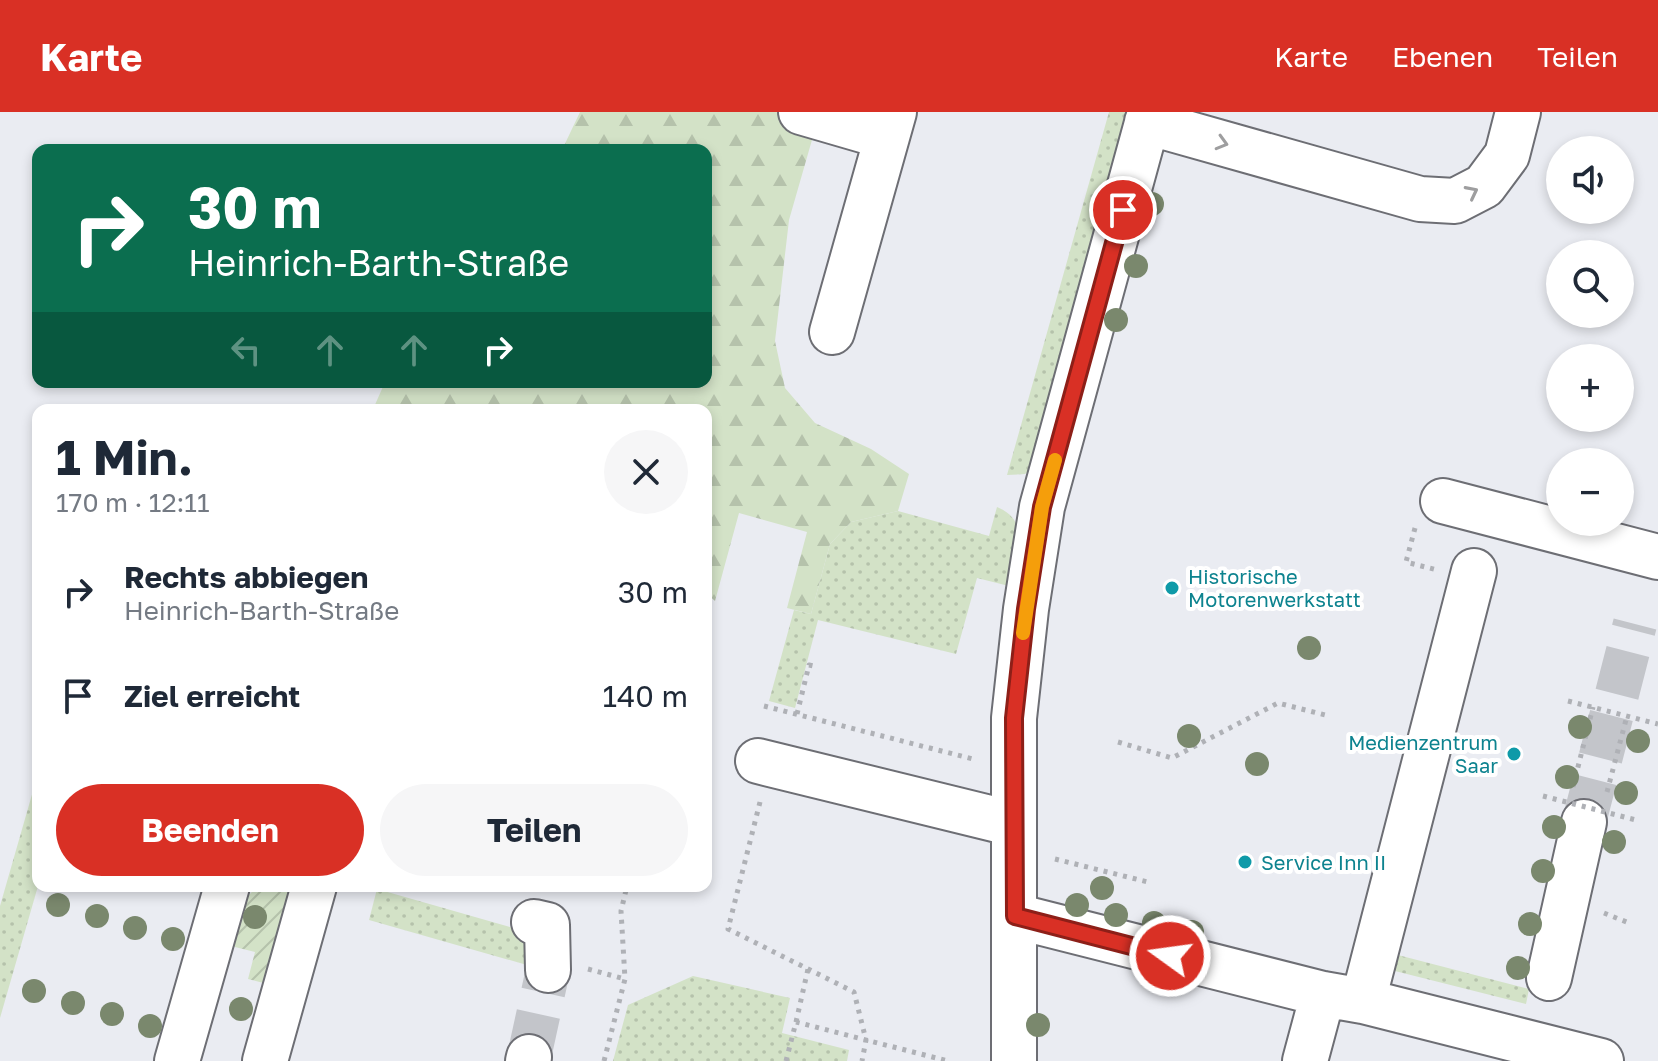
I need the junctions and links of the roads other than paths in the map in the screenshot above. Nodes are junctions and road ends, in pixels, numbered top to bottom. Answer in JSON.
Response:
{"nodes":[{"id":1,"x":801,"y":112,"type":"edge"},
{"id":2,"x":1518,"y":112,"type":"edge"},
{"id":3,"x":1149,"y":117,"type":"edge"},
{"id":4,"x":890,"y":124,"type":"edge"},
{"id":5,"x":832,"y":332,"type":"dead end"},
{"id":6,"x":1430,"y":511,"type":"road end"},
{"id":7,"x":1658,"y":557,"type":"edge"},
{"id":8,"x":1474,"y":571,"type":"dead end"},
{"id":9,"x":760,"y":776,"type":"road end"},
{"id":10,"x":1585,"y":812,"type":"tunnel mouth"},
{"id":11,"x":1014,"y":824,"type":"junction"},
{"id":12,"x":225,"y":892,"type":"edge"},
{"id":13,"x":312,"y":892,"type":"edge"},
{"id":14,"x":1015,"y":916,"type":"junction"},
{"id":15,"x":534,"y":922,"type":"dead end"},
{"id":16,"x":548,"y":970,"type":"tunnel mouth"},
{"id":17,"x":1549,"y":978,"type":"dead end"},
{"id":18,"x":1343,"y":998,"type":"junction"},
{"id":19,"x":177,"y":1061,"type":"edge"},
{"id":20,"x":265,"y":1061,"type":"edge"},
{"id":21,"x":1014,"y":1061,"type":"edge"},
{"id":22,"x":1305,"y":1061,"type":"edge"},
{"id":23,"x":1601,"y":1061,"type":"edge"}],
"edges":[{"from":1,"to":4,"type":"street"},
{"from":3,"to":2,"type":"street","one_way":true},
{"from":3,"to":11,"type":"street"},
{"from":4,"to":5,"type":"street"},
{"from":6,"to":7,"type":"street"},
{"from":8,"to":18,"type":"street"},
{"from":9,"to":11,"type":"street"},
{"from":10,"to":17,"type":"street"},
{"from":11,"to":14,"type":"street"},
{"from":12,"to":19,"type":"street"},
{"from":13,"to":20,"type":"street"},
{"from":14,"to":18,"type":"street"},
{"from":14,"to":21,"type":"street"},
{"from":15,"to":16,"type":"street"},
{"from":18,"to":22,"type":"street"},
{"from":18,"to":23,"type":"street"}]}
